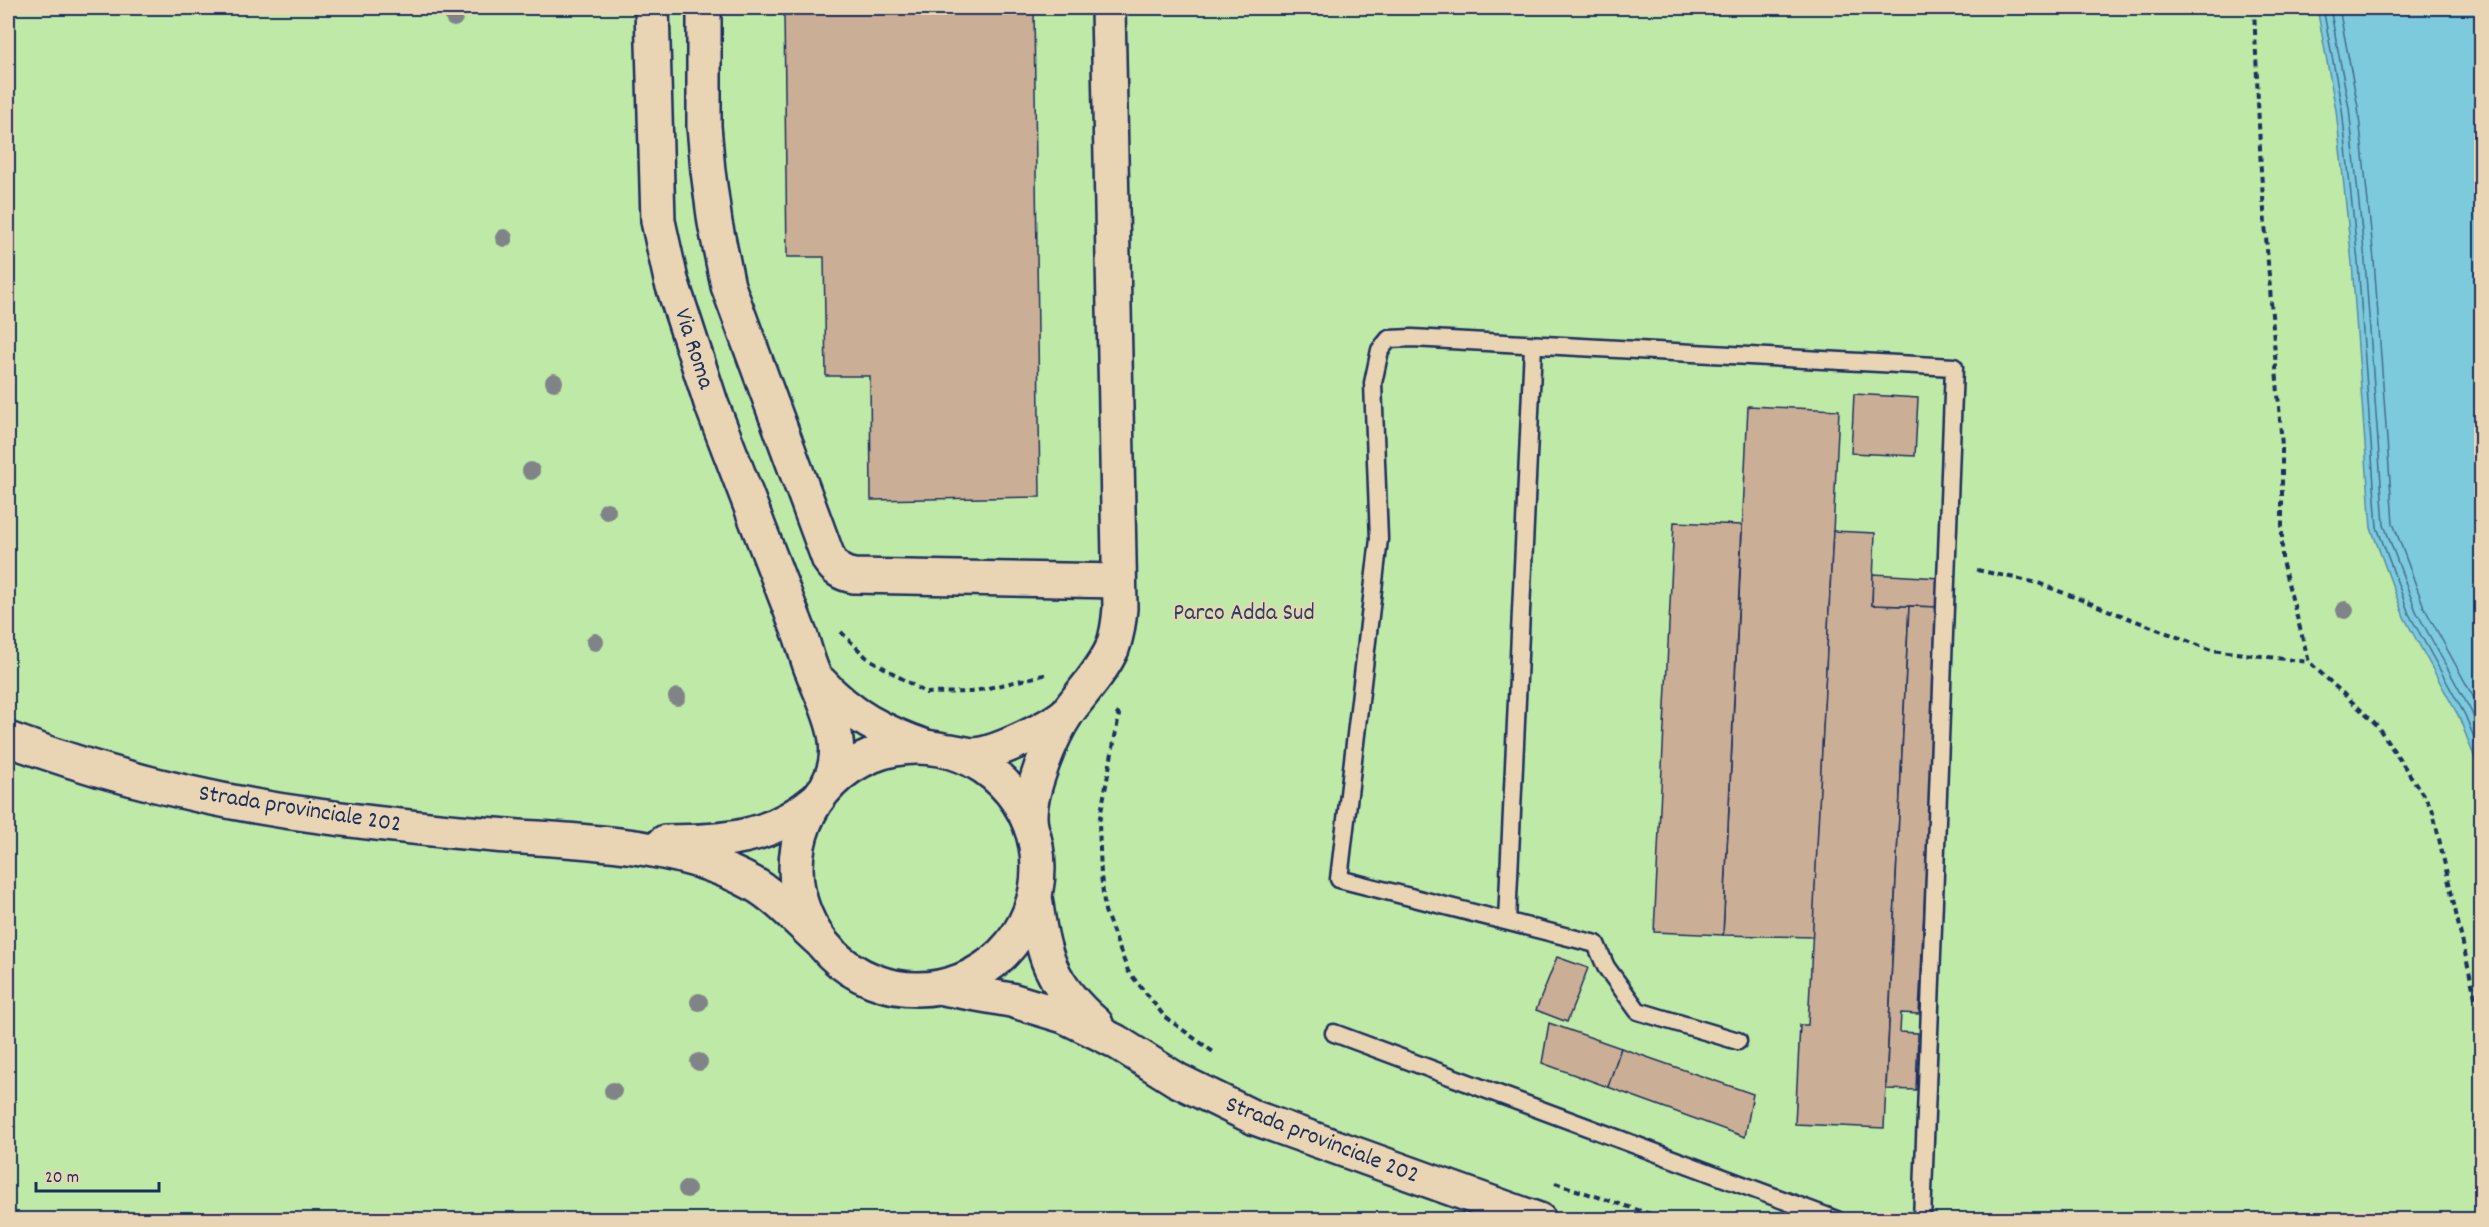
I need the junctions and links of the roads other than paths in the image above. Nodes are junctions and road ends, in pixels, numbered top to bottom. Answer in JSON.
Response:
{"nodes":[{"id":1,"x":652,"y":8,"type":"edge"},
{"id":2,"x":704,"y":8,"type":"edge"},
{"id":3,"x":1108,"y":8,"type":"edge"},
{"id":4,"x":1533,"y":346,"type":"junction"},
{"id":5,"x":1119,"y":580,"type":"junction"},
{"id":6,"x":813,"y":674,"type":"junction"},
{"id":7,"x":1066,"y":714,"type":"junction"},
{"id":8,"x":8,"y":739,"type":"edge"},
{"id":9,"x":938,"y":749,"type":"junction"},
{"id":10,"x":824,"y":790,"type":"junction"},
{"id":11,"x":1031,"y":826,"type":"junction"},
{"id":12,"x":601,"y":843,"type":"junction"},
{"id":13,"x":1035,"y":897,"type":"junction"},
{"id":14,"x":1507,"y":921,"type":"junction"},
{"id":15,"x":818,"y":939,"type":"junction"},
{"id":16,"x":940,"y":988,"type":"junction"},
{"id":17,"x":1334,"y":1034,"type":"dead end"},
{"id":18,"x":1115,"y":1041,"type":"junction"},
{"id":19,"x":1738,"y":1041,"type":"dead end"},
{"id":20,"x":1539,"y":1220,"type":"edge"},
{"id":21,"x":1837,"y":1220,"type":"edge"},
{"id":22,"x":1922,"y":1220,"type":"edge"}],
"edges":[{"from":1,"to":6,"type":"street","name":"Via Roma"},
{"from":2,"to":5,"type":"street"},
{"from":3,"to":5,"type":"street"},
{"from":4,"to":14,"type":"lane"},
{"from":4,"to":14,"type":"lane"},
{"from":4,"to":22,"type":"lane"},
{"from":5,"to":7,"type":"street"},
{"from":6,"to":9,"type":"street","name":"Via Roma"},
{"from":6,"to":10,"type":"street","name":"Via Roma"},
{"from":7,"to":9,"type":"street"},
{"from":7,"to":11,"type":"street"},
{"from":8,"to":12,"type":"street","name":"Strada provinciale 202"},
{"from":9,"to":10,"type":"street","name":"Strada provinciale 202"},
{"from":9,"to":11,"type":"street","name":"Strada provinciale 202"},
{"from":10,"to":12,"type":"street","name":"Strada provinciale 202"},
{"from":10,"to":15,"type":"street","name":"Strada provinciale 202"},
{"from":11,"to":13,"type":"street","name":"Strada provinciale 202"},
{"from":12,"to":15,"type":"street","name":"Strada provinciale 202"},
{"from":13,"to":16,"type":"street","name":"Strada provinciale 202"},
{"from":13,"to":18,"type":"street","name":"Strada provinciale 202"},
{"from":14,"to":19,"type":"lane"},
{"from":15,"to":16,"type":"street","name":"Strada provinciale 202"},
{"from":16,"to":18,"type":"street","name":"Strada provinciale 202"},
{"from":17,"to":21,"type":"lane"},
{"from":18,"to":20,"type":"street","name":"Strada provinciale 202"}]}
